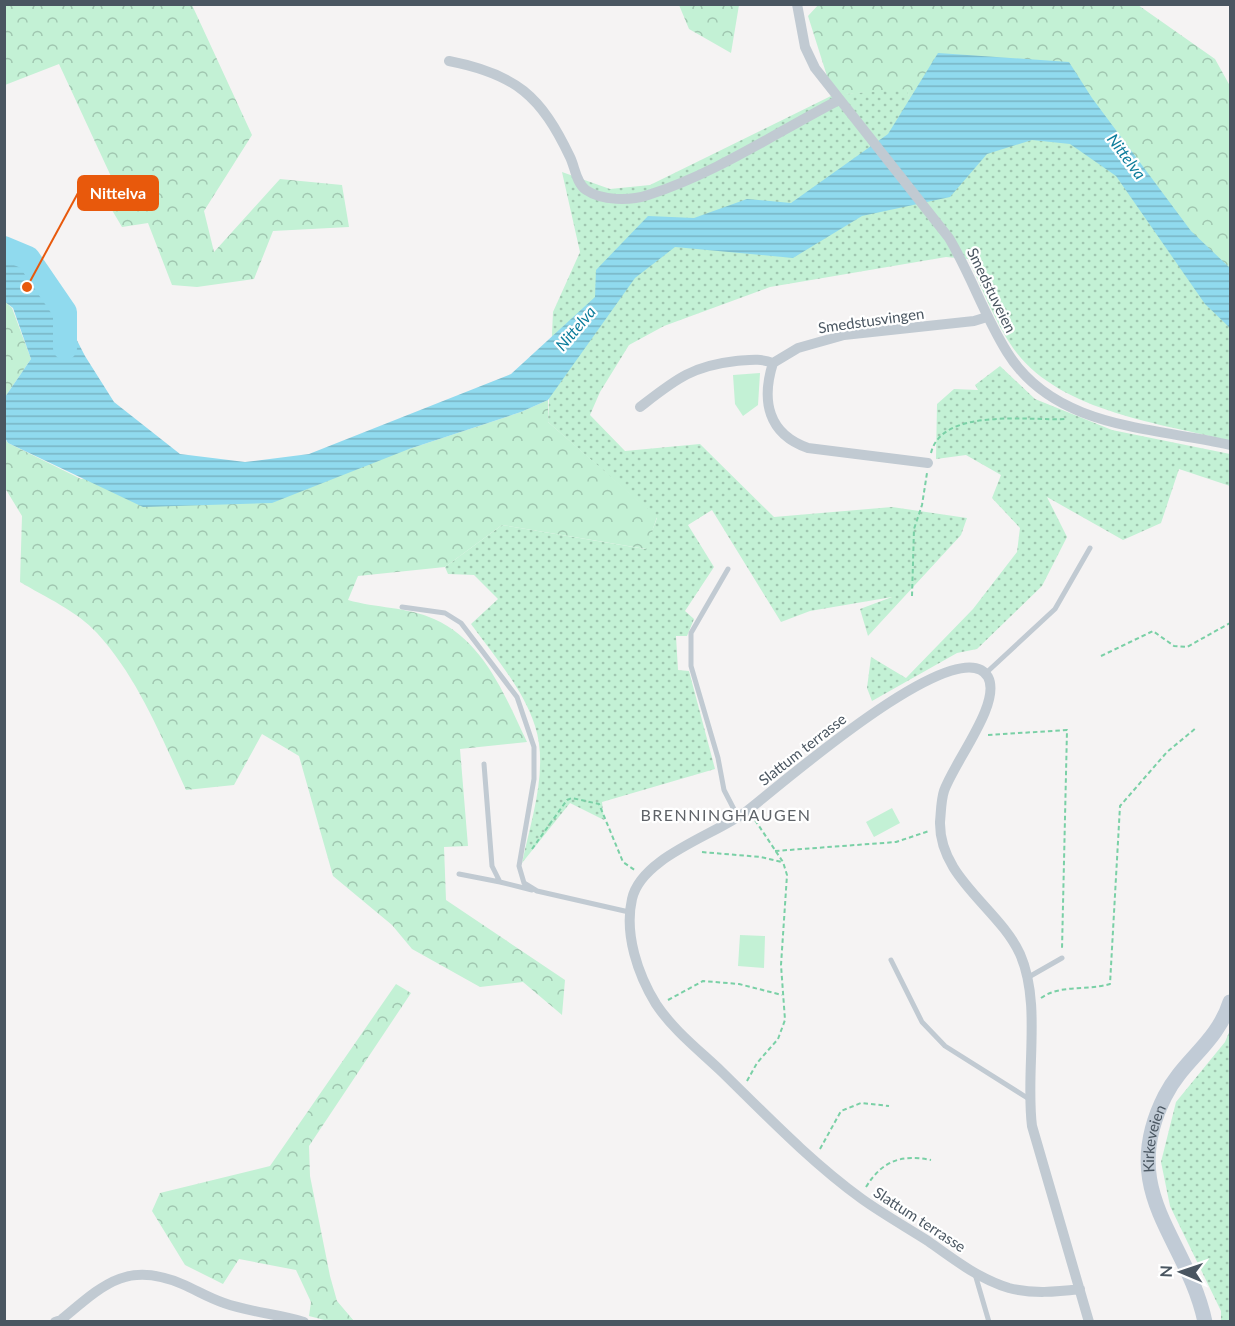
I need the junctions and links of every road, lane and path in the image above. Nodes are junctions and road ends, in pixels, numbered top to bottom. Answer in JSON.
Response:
{"nodes":[{"id":1,"x":797,"y":4,"type":"edge"},
{"id":2,"x":449,"y":61,"type":"dead end"},
{"id":3,"x":839,"y":100,"type":"junction"},
{"id":4,"x":987,"y":317,"type":"junction"},
{"id":5,"x":773,"y":363,"type":"junction"},
{"id":6,"x":640,"y":407,"type":"dead end"},
{"id":7,"x":1090,"y":417,"type":"junction"},
{"id":8,"x":1230,"y":445,"type":"edge"},
{"id":9,"x":928,"y":463,"type":"junction"},
{"id":10,"x":1090,"y":548,"type":"dead end"},
{"id":11,"x":728,"y":569,"type":"dead end"},
{"id":12,"x":912,"y":596,"type":"dead end"},
{"id":13,"x":402,"y":607,"type":"dead end"},
{"id":14,"x":1230,"y":623,"type":"edge"},
{"id":15,"x":1101,"y":656,"type":"dead end"},
{"id":16,"x":986,"y":673,"type":"junction"},
{"id":17,"x":1197,"y":728,"type":"dead end"},
{"id":18,"x":972,"y":736,"type":"junction"},
{"id":19,"x":484,"y":764,"type":"dead end"},
{"id":20,"x":748,"y":810,"type":"junction"},
{"id":21,"x":738,"y":817,"type":"junction"},
{"id":22,"x":940,"y":827,"type":"junction"},
{"id":23,"x":686,"y":846,"type":"junction"},
{"id":24,"x":775,"y":851,"type":"junction"},
{"id":25,"x":783,"y":862,"type":"junction"},
{"id":26,"x":519,"y":866,"type":"junction"},
{"id":27,"x":459,"y":874,"type":"dead end"},
{"id":28,"x":644,"y":875,"type":"junction"},
{"id":29,"x":500,"y":882,"type":"junction"},
{"id":30,"x":537,"y":891,"type":"junction"},
{"id":31,"x":629,"y":912,"type":"junction"},
{"id":32,"x":1062,"y":958,"type":"joint"},
{"id":33,"x":891,"y":960,"type":"dead end"},
{"id":34,"x":1026,"y":978,"type":"junction"},
{"id":35,"x":783,"y":995,"type":"junction"},
{"id":36,"x":1230,"y":1002,"type":"edge"},
{"id":37,"x":1032,"y":1005,"type":"junction"},
{"id":38,"x":657,"y":1006,"type":"junction"},
{"id":39,"x":742,"y":1091,"type":"junction"},
{"id":40,"x":1029,"y":1099,"type":"junction"},
{"id":41,"x":889,"y":1106,"type":"dead end"},
{"id":42,"x":815,"y":1160,"type":"junction"},
{"id":43,"x":931,"y":1160,"type":"dead end"},
{"id":44,"x":860,"y":1197,"type":"junction"},
{"id":45,"x":975,"y":1273,"type":"junction"},
{"id":46,"x":1080,"y":1289,"type":"junction"},
{"id":47,"x":55,"y":1322,"type":"edge"},
{"id":48,"x":304,"y":1322,"type":"edge"},
{"id":49,"x":989,"y":1322,"type":"edge"},
{"id":50,"x":1089,"y":1322,"type":"edge"},
{"id":51,"x":1205,"y":1322,"type":"edge"}],
"edges":[{"from":1,"to":3,"type":"street","name":"Smedstuveien"},
{"from":2,"to":3,"type":"street"},
{"from":3,"to":4,"type":"street","name":"Smedstuveien"},
{"from":4,"to":5,"type":"street","name":"Smedstusvingen"},
{"from":4,"to":7,"type":"street","name":"Smedstuveien"},
{"from":5,"to":6,"type":"street"},
{"from":5,"to":9,"type":"street"},
{"from":7,"to":8,"type":"street","name":"Smedstuveien"},
{"from":7,"to":9,"type":"path"},
{"from":9,"to":12,"type":"path"},
{"from":10,"to":16,"type":"lane"},
{"from":11,"to":21,"type":"lane"},
{"from":13,"to":26,"type":"lane"},
{"from":14,"to":15,"type":"path"},
{"from":16,"to":18,"type":"street"},
{"from":16,"to":20,"type":"street","name":"Slattum terrasse"},
{"from":17,"to":37,"type":"path"},
{"from":18,"to":22,"type":"street"},
{"from":18,"to":32,"type":"path"},
{"from":19,"to":29,"type":"lane"},
{"from":20,"to":21,"type":"street","name":"Slattum terrasse"},
{"from":20,"to":24,"type":"path"},
{"from":21,"to":23,"type":"street","name":"Slattum terrasse"},
{"from":22,"to":24,"type":"path"},
{"from":22,"to":34,"type":"street"},
{"from":23,"to":25,"type":"path"},
{"from":23,"to":28,"type":"street","name":"Slattum terrasse"},
{"from":24,"to":25,"type":"path"},
{"from":25,"to":35,"type":"path"},
{"from":26,"to":28,"type":"path"},
{"from":26,"to":30,"type":"lane"},
{"from":27,"to":29,"type":"lane"},
{"from":28,"to":31,"type":"street","name":"Slattum terrasse"},
{"from":29,"to":30,"type":"lane"},
{"from":30,"to":31,"type":"lane"},
{"from":31,"to":38,"type":"street","name":"Slattum terrasse"},
{"from":32,"to":34,"type":"lane"},
{"from":33,"to":40,"type":"lane"},
{"from":34,"to":37,"type":"street"},
{"from":35,"to":38,"type":"path"},
{"from":35,"to":39,"type":"path"},
{"from":36,"to":51,"type":"main road","name":"Kirkeveien"},
{"from":37,"to":40,"type":"street"},
{"from":38,"to":39,"type":"street","name":"Slattum terrasse"},
{"from":39,"to":42,"type":"street","name":"Slattum terrasse"},
{"from":40,"to":46,"type":"street"},
{"from":41,"to":42,"type":"path"},
{"from":42,"to":44,"type":"street","name":"Slattum terrasse"},
{"from":43,"to":44,"type":"path"},
{"from":44,"to":45,"type":"street","name":"Slattum terrasse"},
{"from":45,"to":46,"type":"street","name":"Slattum terrasse"},
{"from":45,"to":49,"type":"lane"},
{"from":46,"to":50,"type":"street"},
{"from":47,"to":48,"type":"street"}]}
